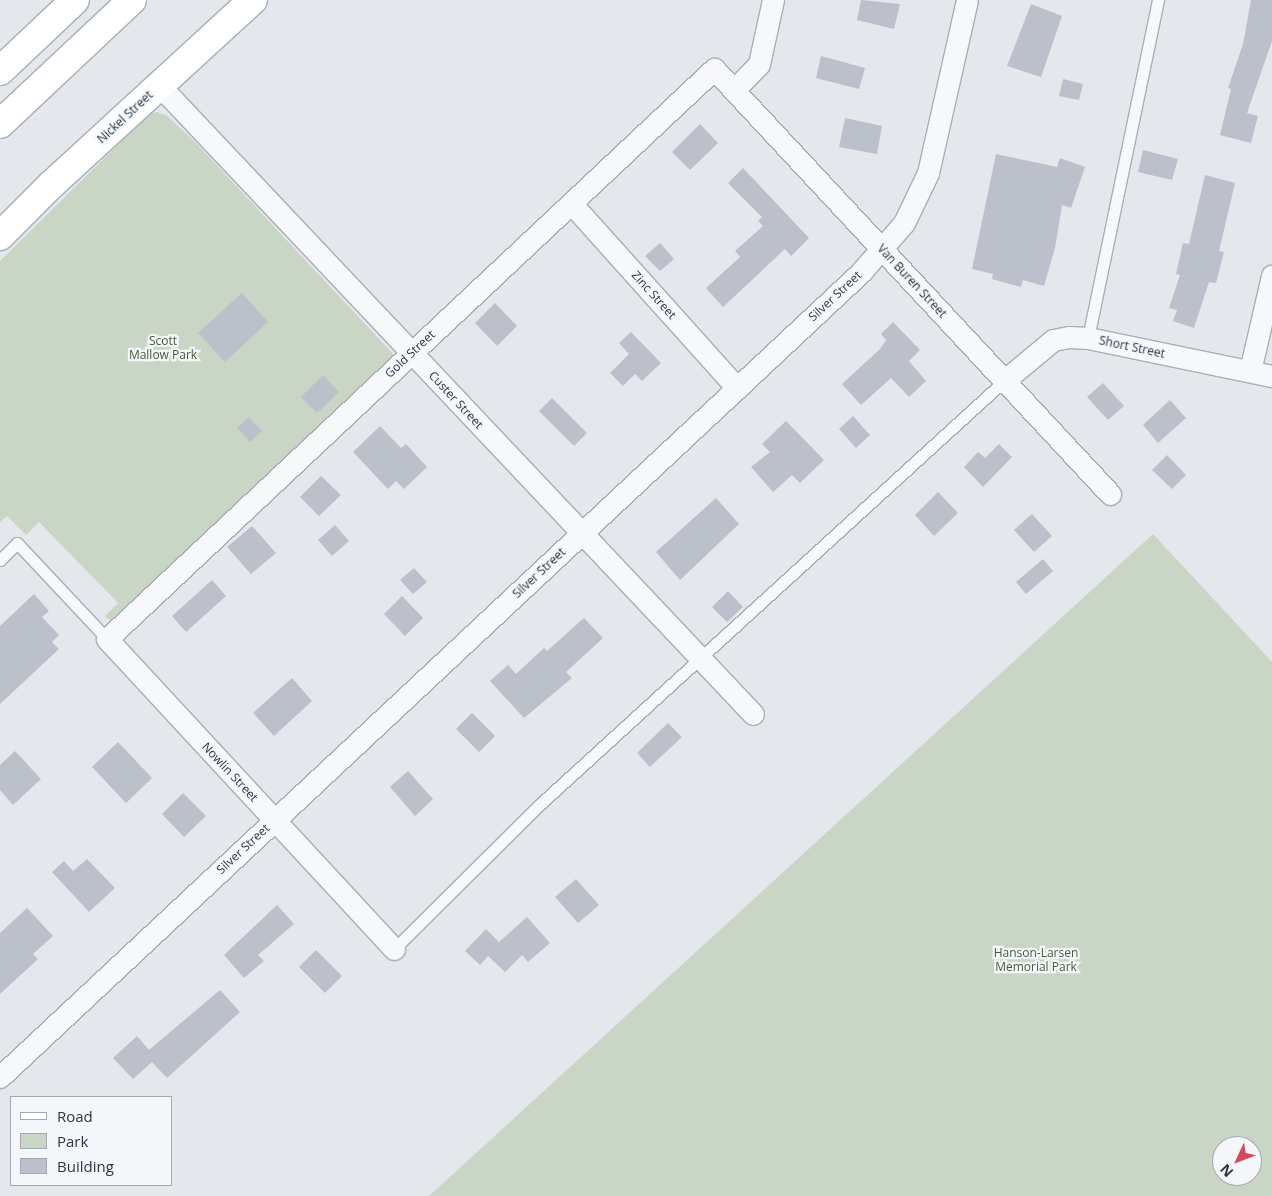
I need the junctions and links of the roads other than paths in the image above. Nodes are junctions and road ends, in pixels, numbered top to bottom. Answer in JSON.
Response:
{"nodes":[{"id":1,"x":74,"y":0,"type":"edge"},
{"id":2,"x":132,"y":0,"type":"edge"},
{"id":3,"x":253,"y":0,"type":"edge"},
{"id":4,"x":774,"y":0,"type":"edge"},
{"id":5,"x":967,"y":0,"type":"edge"},
{"id":6,"x":1158,"y":0,"type":"edge"},
{"id":7,"x":714,"y":69,"type":"joint"},
{"id":8,"x":0,"y":71,"type":"edge"},
{"id":9,"x":159,"y":85,"type":"junction"},
{"id":10,"x":734,"y":90,"type":"junction"},
{"id":11,"x":0,"y":124,"type":"edge"},
{"id":12,"x":571,"y":203,"type":"junction"},
{"id":13,"x":0,"y":236,"type":"edge"},
{"id":14,"x":881,"y":249,"type":"junction"},
{"id":15,"x":1272,"y":276,"type":"edge"},
{"id":16,"x":1088,"y":338,"type":"junction"},
{"id":17,"x":412,"y":353,"type":"junction"},
{"id":18,"x":1250,"y":371,"type":"junction"},
{"id":19,"x":1272,"y":376,"type":"edge"},
{"id":20,"x":1005,"y":380,"type":"junction"},
{"id":21,"x":737,"y":388,"type":"junction"},
{"id":22,"x":1110,"y":494,"type":"dead end"},
{"id":23,"x":581,"y":534,"type":"junction"},
{"id":24,"x":0,"y":560,"type":"edge"},
{"id":25,"x":107,"y":639,"type":"junction"},
{"id":26,"x":700,"y":657,"type":"junction"},
{"id":27,"x":753,"y":714,"type":"dead end"},
{"id":28,"x":275,"y":820,"type":"junction"},
{"id":29,"x":394,"y":949,"type":"joint"},
{"id":30,"x":0,"y":1077,"type":"edge"}],
"edges":[{"from":1,"to":8,"type":"main road"},
{"from":2,"to":11,"type":"main road"},
{"from":3,"to":9,"type":"main road","name":"Nickel Street"},
{"from":4,"to":10,"type":"street"},
{"from":5,"to":14,"type":"street","name":"Silver Street"},
{"from":6,"to":16,"type":"lane"},
{"from":7,"to":10,"type":"street","name":"Van Buren Street"},
{"from":7,"to":12,"type":"street","name":"Gold Street"},
{"from":9,"to":13,"type":"main road","name":"Nickel Street"},
{"from":9,"to":17,"type":"street","name":"Custer Street"},
{"from":10,"to":14,"type":"street","name":"Van Buren Street"},
{"from":12,"to":17,"type":"street","name":"Gold Street"},
{"from":12,"to":21,"type":"street","name":"Zinc Street"},
{"from":14,"to":20,"type":"street","name":"Van Buren Street"},
{"from":14,"to":21,"type":"street","name":"Silver Street"},
{"from":15,"to":18,"type":"street"},
{"from":16,"to":18,"type":"street","name":"Short Street"},
{"from":16,"to":20,"type":"street","name":"Short Street"},
{"from":17,"to":23,"type":"street","name":"Custer Street"},
{"from":17,"to":25,"type":"street","name":"Gold Street"},
{"from":18,"to":19,"type":"street","name":"Short Street"},
{"from":20,"to":22,"type":"street","name":"Van Buren Street"},
{"from":20,"to":26,"type":"lane"},
{"from":21,"to":23,"type":"street","name":"Silver Street"},
{"from":23,"to":26,"type":"street","name":"Custer Street"},
{"from":23,"to":28,"type":"street","name":"Silver Street"},
{"from":24,"to":25,"type":"lane"},
{"from":25,"to":28,"type":"street","name":"Nowlin Street"},
{"from":26,"to":27,"type":"street","name":"Custer Street"},
{"from":26,"to":29,"type":"lane"},
{"from":28,"to":29,"type":"street","name":"Nowlin Street"},
{"from":28,"to":30,"type":"street","name":"Silver Street"}]}
